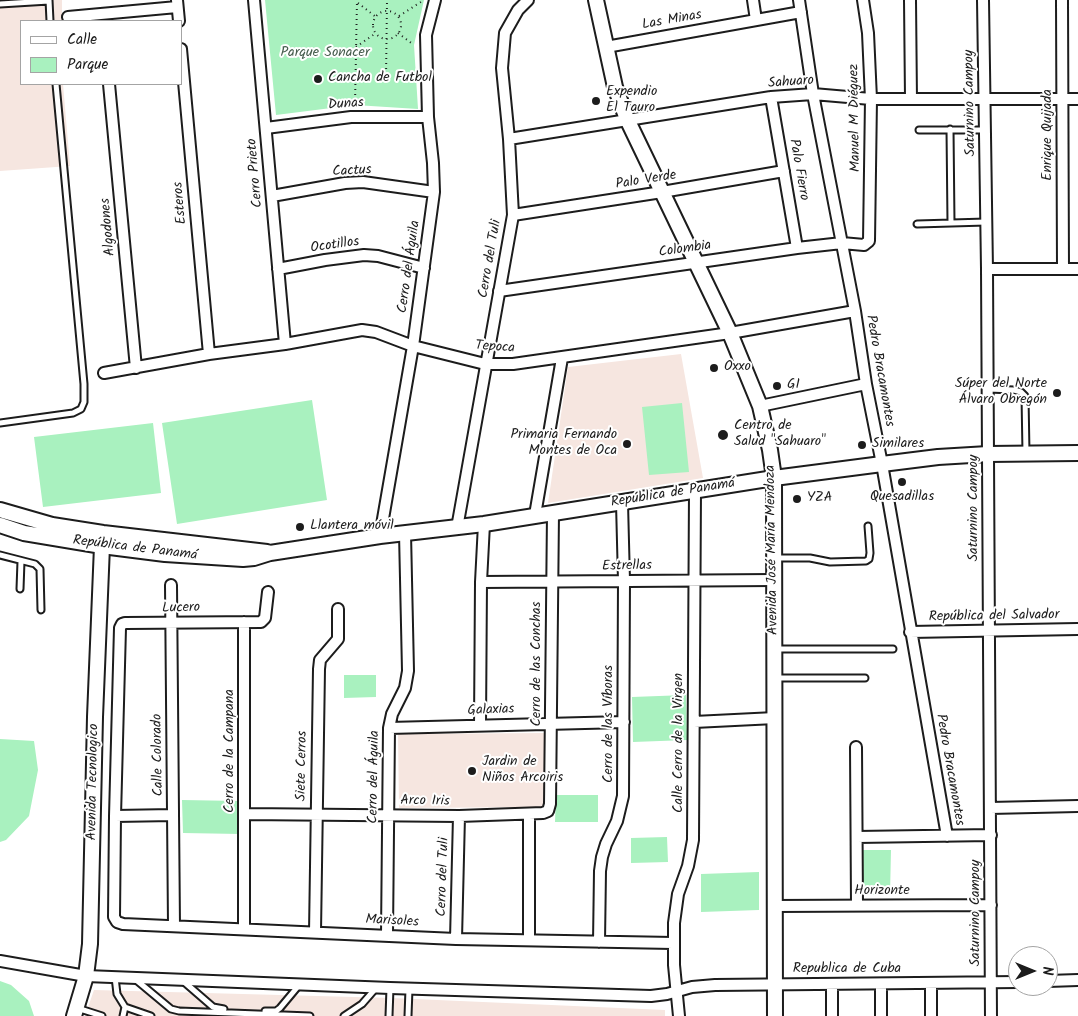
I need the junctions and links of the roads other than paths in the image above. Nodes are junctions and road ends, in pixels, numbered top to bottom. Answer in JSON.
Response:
{"nodes":[{"id":1,"x":254,"y":0,"type":"edge"},
{"id":2,"x":435,"y":0,"type":"edge"},
{"id":3,"x":528,"y":0,"type":"edge"},
{"id":4,"x":596,"y":0,"type":"edge"},
{"id":5,"x":753,"y":0,"type":"edge"},
{"id":6,"x":799,"y":0,"type":"edge"},
{"id":7,"x":863,"y":0,"type":"edge"},
{"id":8,"x":910,"y":0,"type":"edge"},
{"id":9,"x":983,"y":0,"type":"edge"},
{"id":10,"x":1062,"y":0,"type":"edge"},
{"id":11,"x":49,"y":1,"type":"edge"},
{"id":12,"x":0,"y":4,"type":"edge"},
{"id":13,"x":177,"y":4,"type":"edge"},
{"id":14,"x":801,"y":12,"type":"junction"},
{"id":15,"x":68,"y":17,"type":"dead end"},
{"id":16,"x":103,"y":18,"type":"edge"},
{"id":17,"x":50,"y":20,"type":"edge"},
{"id":18,"x":179,"y":20,"type":"edge"},
{"id":19,"x":756,"y":20,"type":"junction"},
{"id":20,"x":606,"y":47,"type":"junction"},
{"id":21,"x":182,"y":60,"type":"edge"},
{"id":22,"x":56,"y":85,"type":"edge"},
{"id":23,"x":110,"y":85,"type":"edge"},
{"id":24,"x":813,"y":94,"type":"junction"},
{"id":25,"x":771,"y":98,"type":"junction"},
{"id":26,"x":912,"y":98,"type":"junction"},
{"id":27,"x":871,"y":99,"type":"junction"},
{"id":28,"x":984,"y":99,"type":"junction"},
{"id":29,"x":1062,"y":99,"type":"junction"},
{"id":30,"x":1078,"y":99,"type":"edge"},
{"id":31,"x":428,"y":117,"type":"junction"},
{"id":32,"x":627,"y":119,"type":"junction"},
{"id":33,"x":266,"y":128,"type":"junction"},
{"id":34,"x":919,"y":130,"type":"dead end"},
{"id":35,"x":950,"y":130,"type":"junction"},
{"id":36,"x":984,"y":130,"type":"junction"},
{"id":37,"x":509,"y":139,"type":"junction"},
{"id":38,"x":784,"y":171,"type":"junction"},
{"id":39,"x":434,"y":192,"type":"junction"},
{"id":40,"x":662,"y":192,"type":"junction"},
{"id":41,"x":272,"y":196,"type":"junction"},
{"id":42,"x":513,"y":215,"type":"junction"},
{"id":43,"x":986,"y":222,"type":"junction"},
{"id":44,"x":951,"y":223,"type":"junction"},
{"id":45,"x":917,"y":224,"type":"dead end"},
{"id":46,"x":870,"y":237,"type":"joint"},
{"id":47,"x":842,"y":243,"type":"junction"},
{"id":48,"x":797,"y":248,"type":"junction"},
{"id":49,"x":695,"y":262,"type":"junction"},
{"id":50,"x":424,"y":268,"type":"junction"},
{"id":51,"x":278,"y":269,"type":"junction"},
{"id":52,"x":987,"y":269,"type":"junction"},
{"id":53,"x":1063,"y":269,"type":"junction"},
{"id":54,"x":1078,"y":269,"type":"edge"},
{"id":55,"x":499,"y":291,"type":"junction"},
{"id":56,"x":855,"y":311,"type":"junction"},
{"id":57,"x":730,"y":333,"type":"junction"},
{"id":58,"x":285,"y":344,"type":"junction"},
{"id":59,"x":413,"y":346,"type":"junction"},
{"id":60,"x":209,"y":354,"type":"junction"},
{"id":61,"x":562,"y":358,"type":"junction"},
{"id":62,"x":485,"y":364,"type":"junction"},
{"id":63,"x":136,"y":368,"type":"junction"},
{"id":64,"x":104,"y":373,"type":"dead end"},
{"id":65,"x":866,"y":384,"type":"junction"},
{"id":66,"x":988,"y":389,"type":"junction"},
{"id":67,"x":760,"y":406,"type":"junction"},
{"id":68,"x":0,"y":422,"type":"edge"},
{"id":69,"x":1078,"y":453,"type":"edge"},
{"id":70,"x":988,"y":454,"type":"junction"},
{"id":71,"x":1026,"y":454,"type":"junction"},
{"id":72,"x":882,"y":464,"type":"junction"},
{"id":73,"x":774,"y":478,"type":"junction"},
{"id":74,"x":695,"y":491,"type":"junction"},
{"id":75,"x":622,"y":503,"type":"junction"},
{"id":76,"x":0,"y":510,"type":"edge"},
{"id":77,"x":553,"y":513,"type":"junction"},
{"id":78,"x":535,"y":515,"type":"junction"},
{"id":79,"x":0,"y":516,"type":"edge"},
{"id":80,"x":484,"y":524,"type":"junction"},
{"id":81,"x":0,"y":525,"type":"edge"},
{"id":82,"x":868,"y":526,"type":"dead end"},
{"id":83,"x":457,"y":528,"type":"junction"},
{"id":84,"x":405,"y":533,"type":"junction"},
{"id":85,"x":380,"y":536,"type":"junction"},
{"id":86,"x":102,"y":546,"type":"junction"},
{"id":87,"x":247,"y":549,"type":"junction"},
{"id":88,"x":270,"y":553,"type":"junction"},
{"id":89,"x":0,"y":555,"type":"edge"},
{"id":90,"x":774,"y":558,"type":"junction"},
{"id":91,"x":21,"y":561,"type":"junction"},
{"id":92,"x":693,"y":580,"type":"junction"},
{"id":93,"x":774,"y":580,"type":"junction"},
{"id":94,"x":552,"y":581,"type":"junction"},
{"id":95,"x":624,"y":581,"type":"junction"},
{"id":96,"x":481,"y":582,"type":"junction"},
{"id":97,"x":171,"y":585,"type":"dead end"},
{"id":98,"x":20,"y":588,"type":"dead end"},
{"id":99,"x":268,"y":592,"type":"dead end"},
{"id":100,"x":338,"y":609,"type":"dead end"},
{"id":101,"x":41,"y":610,"type":"dead end"},
{"id":102,"x":172,"y":622,"type":"junction"},
{"id":103,"x":244,"y":622,"type":"junction"},
{"id":104,"x":1078,"y":629,"type":"edge"},
{"id":105,"x":989,"y":630,"type":"junction"},
{"id":106,"x":910,"y":632,"type":"junction"},
{"id":107,"x":774,"y":648,"type":"junction"},
{"id":108,"x":893,"y":649,"type":"dead end"},
{"id":109,"x":774,"y":678,"type":"junction"},
{"id":110,"x":864,"y":678,"type":"dead end"},
{"id":111,"x":775,"y":718,"type":"junction"},
{"id":112,"x":551,"y":722,"type":"junction"},
{"id":113,"x":624,"y":722,"type":"junction"},
{"id":114,"x":694,"y":722,"type":"junction"},
{"id":115,"x":480,"y":725,"type":"junction"},
{"id":116,"x":390,"y":728,"type":"junction"},
{"id":117,"x":856,"y":747,"type":"dead end"},
{"id":118,"x":1078,"y":806,"type":"edge"},
{"id":119,"x":990,"y":808,"type":"junction"},
{"id":120,"x":544,"y":813,"type":"joint"},
{"id":121,"x":245,"y":814,"type":"junction"},
{"id":122,"x":528,"y":814,"type":"junction"},
{"id":123,"x":173,"y":815,"type":"junction"},
{"id":124,"x":316,"y":815,"type":"junction"},
{"id":125,"x":388,"y":815,"type":"junction"},
{"id":126,"x":115,"y":816,"type":"junction"},
{"id":127,"x":459,"y":816,"type":"junction"},
{"id":128,"x":991,"y":834,"type":"junction"},
{"id":129,"x":947,"y":836,"type":"junction"},
{"id":130,"x":857,"y":838,"type":"junction"},
{"id":131,"x":857,"y":905,"type":"junction"},
{"id":132,"x":774,"y":906,"type":"junction"},
{"id":133,"x":991,"y":906,"type":"junction"},
{"id":134,"x":174,"y":926,"type":"junction"},
{"id":135,"x":244,"y":929,"type":"junction"},
{"id":136,"x":315,"y":932,"type":"junction"},
{"id":137,"x":387,"y":935,"type":"junction"},
{"id":138,"x":456,"y":939,"type":"junction"},
{"id":139,"x":529,"y":939,"type":"junction"},
{"id":140,"x":599,"y":942,"type":"junction"},
{"id":141,"x":673,"y":943,"type":"junction"},
{"id":142,"x":0,"y":961,"type":"edge"},
{"id":143,"x":86,"y":976,"type":"junction"},
{"id":144,"x":115,"y":977,"type":"junction"},
{"id":145,"x":132,"y":977,"type":"junction"},
{"id":146,"x":180,"y":979,"type":"junction"},
{"id":147,"x":1078,"y":980,"type":"edge"},
{"id":148,"x":1058,"y":981,"type":"edge"},
{"id":149,"x":1008,"y":982,"type":"edge"},
{"id":150,"x":931,"y":983,"type":"junction"},
{"id":151,"x":991,"y":983,"type":"junction"},
{"id":152,"x":300,"y":984,"type":"junction"},
{"id":153,"x":775,"y":984,"type":"junction"},
{"id":154,"x":832,"y":984,"type":"junction"},
{"id":155,"x":881,"y":984,"type":"junction"},
{"id":156,"x":377,"y":988,"type":"junction"},
{"id":157,"x":390,"y":988,"type":"junction"},
{"id":158,"x":409,"y":988,"type":"junction"},
{"id":159,"x":677,"y":992,"type":"junction"},
{"id":160,"x":125,"y":1007,"type":"junction"},
{"id":161,"x":75,"y":1012,"type":"edge"},
{"id":162,"x":102,"y":1016,"type":"edge"},
{"id":163,"x":123,"y":1016,"type":"edge"},
{"id":164,"x":151,"y":1016,"type":"edge"},
{"id":165,"x":310,"y":1016,"type":"edge"},
{"id":166,"x":344,"y":1016,"type":"edge"},
{"id":167,"x":389,"y":1016,"type":"edge"},
{"id":168,"x":408,"y":1016,"type":"edge"},
{"id":169,"x":680,"y":1016,"type":"edge"},
{"id":170,"x":775,"y":1016,"type":"edge"},
{"id":171,"x":832,"y":1016,"type":"edge"},
{"id":172,"x":881,"y":1016,"type":"edge"},
{"id":173,"x":931,"y":1016,"type":"edge"},
{"id":174,"x":991,"y":1016,"type":"edge"}],
"edges":[{"from":1,"to":33,"type":"street","name":"Cerro Prieto"},
{"from":2,"to":31,"type":"street","name":"Cerro del Águila"},
{"from":3,"to":37,"type":"street","name":"Cerro del Tuli"},
{"from":4,"to":20,"type":"main road","name":"Avenida José María Mendoza"},
{"from":5,"to":19,"type":"street"},
{"from":6,"to":14,"type":"street","name":"Pedro Bracamontes"},
{"from":7,"to":27,"type":"street","name":"Manuel M Diéguez"},
{"from":8,"to":26,"type":"street"},
{"from":9,"to":28,"type":"street","name":"Saturnino Campoy"},
{"from":10,"to":29,"type":"street","name":"Enrique Quijada"},
{"from":11,"to":12,"type":"lane"},
{"from":11,"to":17,"type":"lane"},
{"from":13,"to":16,"type":"street"},
{"from":13,"to":18,"type":"street"},
{"from":14,"to":19,"type":"street","name":"Las Minas"},
{"from":14,"to":24,"type":"street","name":"Pedro Bracamontes"},
{"from":15,"to":16,"type":"street"},
{"from":19,"to":20,"type":"street","name":"Las Minas"},
{"from":20,"to":32,"type":"main road","name":"Avenida José María Mendoza"},
{"from":21,"to":60,"type":"street","name":"Esteros"},
{"from":22,"to":68,"type":"lane"},
{"from":23,"to":63,"type":"street","name":"Algodones"},
{"from":24,"to":25,"type":"street","name":"Sahuaro"},
{"from":24,"to":27,"type":"street","name":"Sahuaro"},
{"from":24,"to":47,"type":"street","name":"Pedro Bracamontes"},
{"from":25,"to":32,"type":"street","name":"Sahuaro"},
{"from":25,"to":38,"type":"street","name":"Palo Fierro"},
{"from":26,"to":27,"type":"street","name":"Sahuaro"},
{"from":26,"to":28,"type":"street","name":"Sahuaro"},
{"from":27,"to":46,"type":"street","name":"Manuel M Diéguez"},
{"from":28,"to":29,"type":"street","name":"Sahuaro"},
{"from":28,"to":36,"type":"street","name":"Saturnino Campoy"},
{"from":29,"to":30,"type":"street","name":"Sahuaro"},
{"from":29,"to":53,"type":"street","name":"Enrique Quijada"},
{"from":31,"to":33,"type":"street","name":"Dunas"},
{"from":31,"to":39,"type":"street","name":"Cerro del Águila"},
{"from":32,"to":37,"type":"street","name":"Sahuaro"},
{"from":32,"to":40,"type":"main road","name":"Avenida José María Mendoza"},
{"from":33,"to":41,"type":"street","name":"Cerro Prieto"},
{"from":34,"to":35,"type":"lane"},
{"from":35,"to":36,"type":"lane"},
{"from":35,"to":44,"type":"lane"},
{"from":36,"to":43,"type":"street","name":"Saturnino Campoy"},
{"from":37,"to":42,"type":"street","name":"Cerro del Tuli"},
{"from":38,"to":40,"type":"street","name":"Palo Verde"},
{"from":38,"to":48,"type":"street","name":"Palo Fierro"},
{"from":39,"to":41,"type":"street","name":"Cactus"},
{"from":39,"to":50,"type":"street","name":"Cerro del Águila"},
{"from":40,"to":42,"type":"street","name":"Palo Verde"},
{"from":40,"to":49,"type":"main road","name":"Avenida José María Mendoza"},
{"from":41,"to":51,"type":"street","name":"Cerro Prieto"},
{"from":42,"to":55,"type":"street","name":"Cerro del Tuli"},
{"from":43,"to":44,"type":"lane"},
{"from":43,"to":52,"type":"street","name":"Saturnino Campoy"},
{"from":44,"to":45,"type":"lane"},
{"from":46,"to":47,"type":"street","name":"Colombia"},
{"from":47,"to":48,"type":"street","name":"Colombia"},
{"from":47,"to":56,"type":"street","name":"Pedro Bracamontes"},
{"from":48,"to":49,"type":"street","name":"Colombia"},
{"from":49,"to":55,"type":"street","name":"Colombia"},
{"from":49,"to":57,"type":"main road","name":"Avenida José María Mendoza"},
{"from":50,"to":51,"type":"street","name":"Ocotillos"},
{"from":50,"to":59,"type":"street","name":"Cerro del Águila"},
{"from":51,"to":58,"type":"street","name":"Cerro Prieto"},
{"from":52,"to":53,"type":"street"},
{"from":52,"to":66,"type":"street","name":"Saturnino Campoy"},
{"from":53,"to":54,"type":"street"},
{"from":55,"to":62,"type":"street","name":"Cerro del Tuli"},
{"from":56,"to":57,"type":"street","name":"Tepoca"},
{"from":56,"to":65,"type":"street","name":"Pedro Bracamontes"},
{"from":57,"to":61,"type":"street","name":"Tepoca"},
{"from":57,"to":67,"type":"main road","name":"Avenida José María Mendoza"},
{"from":58,"to":59,"type":"street","name":"Tepoca"},
{"from":58,"to":60,"type":"street","name":"Tepoca"},
{"from":59,"to":62,"type":"street","name":"Tepoca"},
{"from":59,"to":85,"type":"street","name":"Cerro del Águila"},
{"from":60,"to":63,"type":"street","name":"Tepoca"},
{"from":61,"to":62,"type":"street","name":"Tepoca"},
{"from":61,"to":78,"type":"street"},
{"from":62,"to":83,"type":"street","name":"Cerro del Tuli"},
{"from":63,"to":64,"type":"street","name":"Tepoca"},
{"from":65,"to":67,"type":"street"},
{"from":65,"to":72,"type":"street","name":"Pedro Bracamontes"},
{"from":66,"to":70,"type":"street","name":"Saturnino Campoy"},
{"from":66,"to":71,"type":"lane"},
{"from":67,"to":73,"type":"main road","name":"Avenida José María Mendoza"},
{"from":69,"to":71,"type":"main road","name":"República de Panamá"},
{"from":70,"to":71,"type":"main road","name":"República de Panamá"},
{"from":70,"to":72,"type":"main road","name":"República de Panamá"},
{"from":70,"to":105,"type":"street","name":"Saturnino Campoy"},
{"from":72,"to":73,"type":"main road","name":"República de Panamá"},
{"from":72,"to":106,"type":"street","name":"Pedro Bracamontes"},
{"from":73,"to":74,"type":"main road","name":"República de Panamá"},
{"from":73,"to":90,"type":"main road","name":"Avenida José María Mendoza"},
{"from":74,"to":75,"type":"main road","name":"República de Panamá"},
{"from":74,"to":92,"type":"street","name":"Calle Cerro de la Virgen"},
{"from":75,"to":77,"type":"main road","name":"República de Panamá"},
{"from":75,"to":95,"type":"street","name":"Cerro de las Víboras"},
{"from":76,"to":87,"type":"main road","name":"República de Panamá"},
{"from":77,"to":78,"type":"main road","name":"República de Panamá"},
{"from":77,"to":94,"type":"street","name":"Cerro de las Conchas"},
{"from":78,"to":80,"type":"main road","name":"República de Panamá"},
{"from":79,"to":86,"type":"main road"},
{"from":80,"to":83,"type":"main road","name":"República de Panamá"},
{"from":80,"to":96,"type":"street"},
{"from":81,"to":86,"type":"main road","name":"República de Panamá"},
{"from":82,"to":90,"type":"lane"},
{"from":83,"to":84,"type":"main road","name":"República de Panamá"},
{"from":84,"to":85,"type":"main road","name":"República de Panamá"},
{"from":84,"to":116,"type":"street","name":"Cerro del Águila"},
{"from":85,"to":88,"type":"main road","name":"República de Panamá"},
{"from":86,"to":87,"type":"main road"},
{"from":86,"to":88,"type":"main road","name":"República de Panamá"},
{"from":86,"to":143,"type":"main road","name":"Avenida Tecnologico"},
{"from":87,"to":88,"type":"main road","name":"República de Panamá"},
{"from":89,"to":91,"type":"lane"},
{"from":90,"to":93,"type":"main road","name":"Avenida José María Mendoza"},
{"from":91,"to":98,"type":"lane"},
{"from":91,"to":101,"type":"lane"},
{"from":92,"to":93,"type":"street","name":"Estrellas"},
{"from":92,"to":95,"type":"street","name":"Estrellas"},
{"from":92,"to":114,"type":"street","name":"Calle Cerro de la Virgen"},
{"from":93,"to":107,"type":"main road","name":"Avenida José María Mendoza"},
{"from":94,"to":95,"type":"street","name":"Estrellas"},
{"from":94,"to":96,"type":"street","name":"Estrellas"},
{"from":94,"to":112,"type":"street","name":"Cerro de las Conchas"},
{"from":95,"to":113,"type":"street","name":"Cerro de las Víboras"},
{"from":96,"to":115,"type":"street"},
{"from":97,"to":102,"type":"street","name":"Calle Colorado"},
{"from":99,"to":103,"type":"street"},
{"from":100,"to":124,"type":"street","name":"Siete Cerros"},
{"from":102,"to":103,"type":"street","name":"Lucero"},
{"from":102,"to":123,"type":"street","name":"Calle Colorado"},
{"from":102,"to":126,"type":"street","name":"Lucero"},
{"from":103,"to":121,"type":"street","name":"Cerro de la Campana"},
{"from":104,"to":105,"type":"street","name":"República del Salvador"},
{"from":105,"to":106,"type":"street","name":"República del Salvador"},
{"from":105,"to":119,"type":"street","name":"Saturnino Campoy"},
{"from":106,"to":129,"type":"street","name":"Pedro Bracamontes"},
{"from":107,"to":108,"type":"lane"},
{"from":107,"to":109,"type":"main road","name":"Avenida José María Mendoza"},
{"from":109,"to":110,"type":"lane"},
{"from":109,"to":111,"type":"main road","name":"Avenida José María Mendoza"},
{"from":111,"to":114,"type":"street"},
{"from":111,"to":132,"type":"main road","name":"Avenida José María Mendoza"},
{"from":112,"to":113,"type":"street","name":"Galaxias"},
{"from":112,"to":115,"type":"street","name":"Galaxias"},
{"from":112,"to":120,"type":"street","name":"Cerro de las Conchas"},
{"from":113,"to":140,"type":"street","name":"Cerro de las Víboras"},
{"from":114,"to":141,"type":"street","name":"Calle Cerro de la Virgen"},
{"from":115,"to":116,"type":"street","name":"Galaxias"},
{"from":116,"to":125,"type":"street","name":"Cerro del Águila"},
{"from":117,"to":130,"type":"street"},
{"from":118,"to":119,"type":"street"},
{"from":119,"to":128,"type":"street","name":"Saturnino Campoy"},
{"from":120,"to":122,"type":"street","name":"Arco Iris"},
{"from":121,"to":124,"type":"street","name":"Arco Iris"},
{"from":121,"to":135,"type":"street","name":"Cerro de la Campana"},
{"from":122,"to":127,"type":"street","name":"Arco Iris"},
{"from":122,"to":139,"type":"street"},
{"from":123,"to":126,"type":"street"},
{"from":123,"to":134,"type":"street","name":"Calle Colorado"},
{"from":124,"to":125,"type":"street","name":"Arco Iris"},
{"from":124,"to":136,"type":"street","name":"Siete Cerros"},
{"from":125,"to":127,"type":"street","name":"Arco Iris"},
{"from":125,"to":137,"type":"street","name":"Cerro del Águila"},
{"from":126,"to":134,"type":"street","name":"Marisoles"},
{"from":127,"to":138,"type":"street","name":"Cerro del Tuli"},
{"from":128,"to":129,"type":"street"},
{"from":128,"to":133,"type":"street","name":"Saturnino Campoy"},
{"from":129,"to":130,"type":"street"},
{"from":130,"to":131,"type":"street"},
{"from":131,"to":132,"type":"street","name":"Horizonte"},
{"from":131,"to":133,"type":"street","name":"Horizonte"},
{"from":132,"to":153,"type":"main road","name":"Avenida José María Mendoza"},
{"from":133,"to":151,"type":"street","name":"Saturnino Campoy"},
{"from":134,"to":135,"type":"street","name":"Marisoles"},
{"from":135,"to":136,"type":"street","name":"Marisoles"},
{"from":136,"to":137,"type":"street","name":"Marisoles"},
{"from":137,"to":138,"type":"street","name":"Marisoles"},
{"from":138,"to":139,"type":"street","name":"Marisoles"},
{"from":139,"to":140,"type":"street","name":"Marisoles"},
{"from":140,"to":141,"type":"street","name":"Marisoles"},
{"from":141,"to":159,"type":"street","name":"Calle Cerro de la Virgen"},
{"from":142,"to":143,"type":"street","name":"Republica de Cuba"},
{"from":143,"to":144,"type":"street","name":"Republica de Cuba"},
{"from":143,"to":161,"type":"main road","name":"Avenida Tecnologico"},
{"from":144,"to":145,"type":"street","name":"Republica de Cuba"},
{"from":144,"to":160,"type":"lane"},
{"from":145,"to":146,"type":"street","name":"Republica de Cuba"},
{"from":145,"to":165,"type":"lane"},
{"from":146,"to":152,"type":"street","name":"Republica de Cuba"},
{"from":146,"to":152,"type":"lane"},
{"from":147,"to":148,"type":"street"},
{"from":149,"to":151,"type":"street","name":"Republica de Cuba"},
{"from":150,"to":151,"type":"street","name":"Republica de Cuba"},
{"from":150,"to":155,"type":"street","name":"Republica de Cuba"},
{"from":150,"to":173,"type":"street"},
{"from":151,"to":174,"type":"street","name":"Saturnino Campoy"},
{"from":152,"to":156,"type":"street","name":"Republica de Cuba"},
{"from":153,"to":154,"type":"street","name":"Republica de Cuba"},
{"from":153,"to":159,"type":"street","name":"Republica de Cuba"},
{"from":153,"to":170,"type":"main road","name":"Avenida José María Mendoza"},
{"from":154,"to":155,"type":"street","name":"Republica de Cuba"},
{"from":154,"to":171,"type":"street"},
{"from":155,"to":172,"type":"street"},
{"from":156,"to":157,"type":"street","name":"Republica de Cuba"},
{"from":156,"to":166,"type":"lane"},
{"from":157,"to":158,"type":"street","name":"Republica de Cuba"},
{"from":157,"to":167,"type":"lane"},
{"from":158,"to":159,"type":"street","name":"Republica de Cuba"},
{"from":158,"to":168,"type":"lane"},
{"from":159,"to":169,"type":"street","name":"Calle Cerro de la Virgen"},
{"from":160,"to":163,"type":"lane"},
{"from":160,"to":164,"type":"lane"},
{"from":161,"to":162,"type":"lane"}]}
